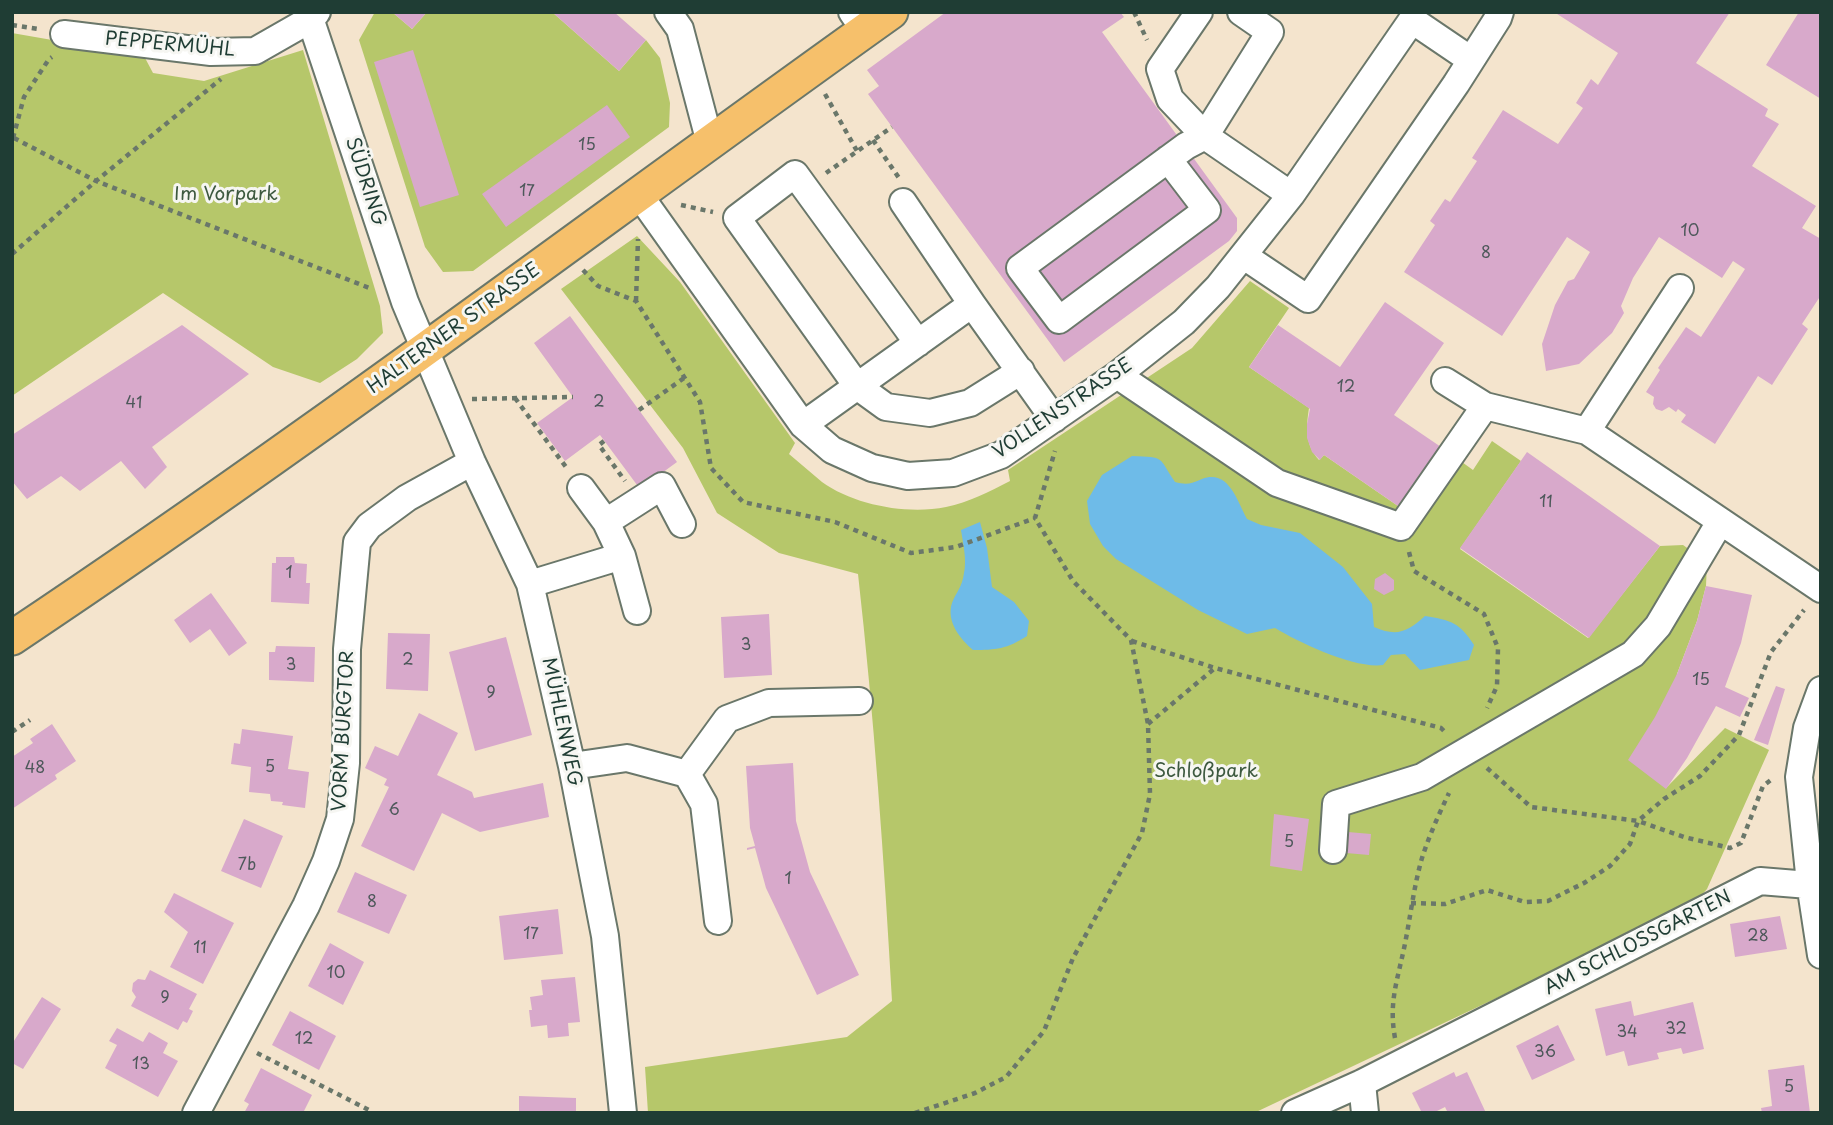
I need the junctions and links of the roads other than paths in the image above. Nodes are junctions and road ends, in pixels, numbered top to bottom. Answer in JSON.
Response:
{"nodes":[{"id":1,"x":667,"y":12,"type":"edge"},
{"id":2,"x":1199,"y":12,"type":"edge"},
{"id":3,"x":1241,"y":12,"type":"edge"},
{"id":4,"x":1500,"y":12,"type":"edge"},
{"id":5,"x":312,"y":15,"type":"edge"},
{"id":6,"x":1414,"y":16,"type":"edge"},
{"id":7,"x":869,"y":18,"type":"edge"},
{"id":8,"x":75,"y":35,"type":"road end"},
{"id":9,"x":1471,"y":60,"type":"junction"},
{"id":10,"x":1205,"y":136,"type":"junction"},
{"id":11,"x":710,"y":143,"type":"junction"},
{"id":12,"x":1168,"y":159,"type":"junction"},
{"id":13,"x":640,"y":195,"type":"junction"},
{"id":14,"x":1291,"y":195,"type":"junction"},
{"id":15,"x":903,"y":202,"type":"road end"},
{"id":16,"x":1244,"y":256,"type":"junction"},
{"id":17,"x":1680,"y":288,"type":"dead end"},
{"id":18,"x":972,"y":303,"type":"junction"},
{"id":19,"x":918,"y":343,"type":"junction"},
{"id":20,"x":425,"y":352,"type":"junction"},
{"id":21,"x":1020,"y":371,"type":"junction"},
{"id":22,"x":1117,"y":375,"type":"junction"},
{"id":23,"x":1445,"y":381,"type":"dead end"},
{"id":24,"x":857,"y":386,"type":"junction"},
{"id":25,"x":1485,"y":406,"type":"junction"},
{"id":26,"x":1061,"y":414,"type":"junction"},
{"id":27,"x":803,"y":425,"type":"junction"},
{"id":28,"x":1587,"y":431,"type":"junction"},
{"id":29,"x":472,"y":462,"type":"junction"},
{"id":30,"x":581,"y":488,"type":"road end"},
{"id":31,"x":606,"y":522,"type":"junction"},
{"id":32,"x":1720,"y":522,"type":"junction"},
{"id":33,"x":682,"y":524,"type":"dead end"},
{"id":34,"x":622,"y":556,"type":"junction"},
{"id":35,"x":530,"y":584,"type":"junction"},
{"id":36,"x":1821,"y":589,"type":"edge"},
{"id":37,"x":637,"y":611,"type":"dead end"},
{"id":38,"x":12,"y":638,"type":"edge"},
{"id":39,"x":1821,"y":690,"type":"edge"},
{"id":40,"x":859,"y":701,"type":"dead end"},
{"id":41,"x":572,"y":766,"type":"junction"},
{"id":42,"x":687,"y":774,"type":"junction"},
{"id":43,"x":1333,"y":850,"type":"dead end"},
{"id":44,"x":1815,"y":885,"type":"edge"},
{"id":45,"x":718,"y":921,"type":"dead end"},
{"id":46,"x":1821,"y":955,"type":"edge"},
{"id":47,"x":1362,"y":1083,"type":"junction"},
{"id":48,"x":196,"y":1113,"type":"edge"},
{"id":49,"x":623,"y":1113,"type":"edge"},
{"id":50,"x":1295,"y":1113,"type":"edge"},
{"id":51,"x":1365,"y":1113,"type":"edge"}],
"edges":[{"from":1,"to":11,"type":"street"},
{"from":2,"to":10,"type":"street"},
{"from":3,"to":10,"type":"street"},
{"from":4,"to":9,"type":"street"},
{"from":5,"to":8,"type":"street","name":"PEPPERMÜHL"},
{"from":5,"to":20,"type":"street","name":"SÜDRING"},
{"from":6,"to":9,"type":"street"},
{"from":6,"to":14,"type":"street","name":"VOLLENSTRASSE"},
{"from":7,"to":11,"type":"main road","name":"HALTERNER STRASSE"},
{"from":9,"to":16,"type":"street"},
{"from":10,"to":12,"type":"street"},
{"from":10,"to":14,"type":"street"},
{"from":11,"to":13,"type":"main road","name":"HALTERNER STRASSE"},
{"from":12,"to":12,"type":"street"},
{"from":13,"to":20,"type":"main road","name":"HALTERNER STRASSE"},
{"from":13,"to":27,"type":"street","name":"VOLLENSTRASSE"},
{"from":14,"to":16,"type":"street","name":"VOLLENSTRASSE"},
{"from":15,"to":18,"type":"street"},
{"from":16,"to":22,"type":"street","name":"VOLLENSTRASSE"},
{"from":17,"to":28,"type":"street"},
{"from":18,"to":19,"type":"street"},
{"from":18,"to":21,"type":"street"},
{"from":19,"to":24,"type":"street"},
{"from":19,"to":24,"type":"street"},
{"from":20,"to":29,"type":"street","name":"MÜHLENWEG"},
{"from":20,"to":38,"type":"main road","name":"HALTERNER STRASSE"},
{"from":21,"to":24,"type":"street"},
{"from":21,"to":26,"type":"street"},
{"from":22,"to":25,"type":"street"},
{"from":22,"to":26,"type":"street","name":"VOLLENSTRASSE"},
{"from":23,"to":25,"type":"street"},
{"from":24,"to":27,"type":"street"},
{"from":25,"to":28,"type":"street"},
{"from":26,"to":27,"type":"street","name":"VOLLENSTRASSE"},
{"from":28,"to":32,"type":"street"},
{"from":29,"to":35,"type":"street","name":"MÜHLENWEG"},
{"from":29,"to":48,"type":"street","name":"VORM BURGTOR"},
{"from":30,"to":31,"type":"street"},
{"from":31,"to":33,"type":"street"},
{"from":31,"to":34,"type":"street"},
{"from":32,"to":36,"type":"street"},
{"from":32,"to":43,"type":"street"},
{"from":34,"to":35,"type":"street"},
{"from":34,"to":37,"type":"street"},
{"from":35,"to":41,"type":"street","name":"MÜHLENWEG"},
{"from":39,"to":44,"type":"street"},
{"from":40,"to":42,"type":"street"},
{"from":41,"to":42,"type":"street"},
{"from":41,"to":49,"type":"street","name":"MÜHLENWEG"},
{"from":42,"to":45,"type":"street"},
{"from":44,"to":46,"type":"street"},
{"from":44,"to":47,"type":"street","name":"AM SCHLOSSGARTEN"},
{"from":47,"to":50,"type":"street","name":"AM SCHLOSSGARTEN"},
{"from":47,"to":51,"type":"street"}]}
